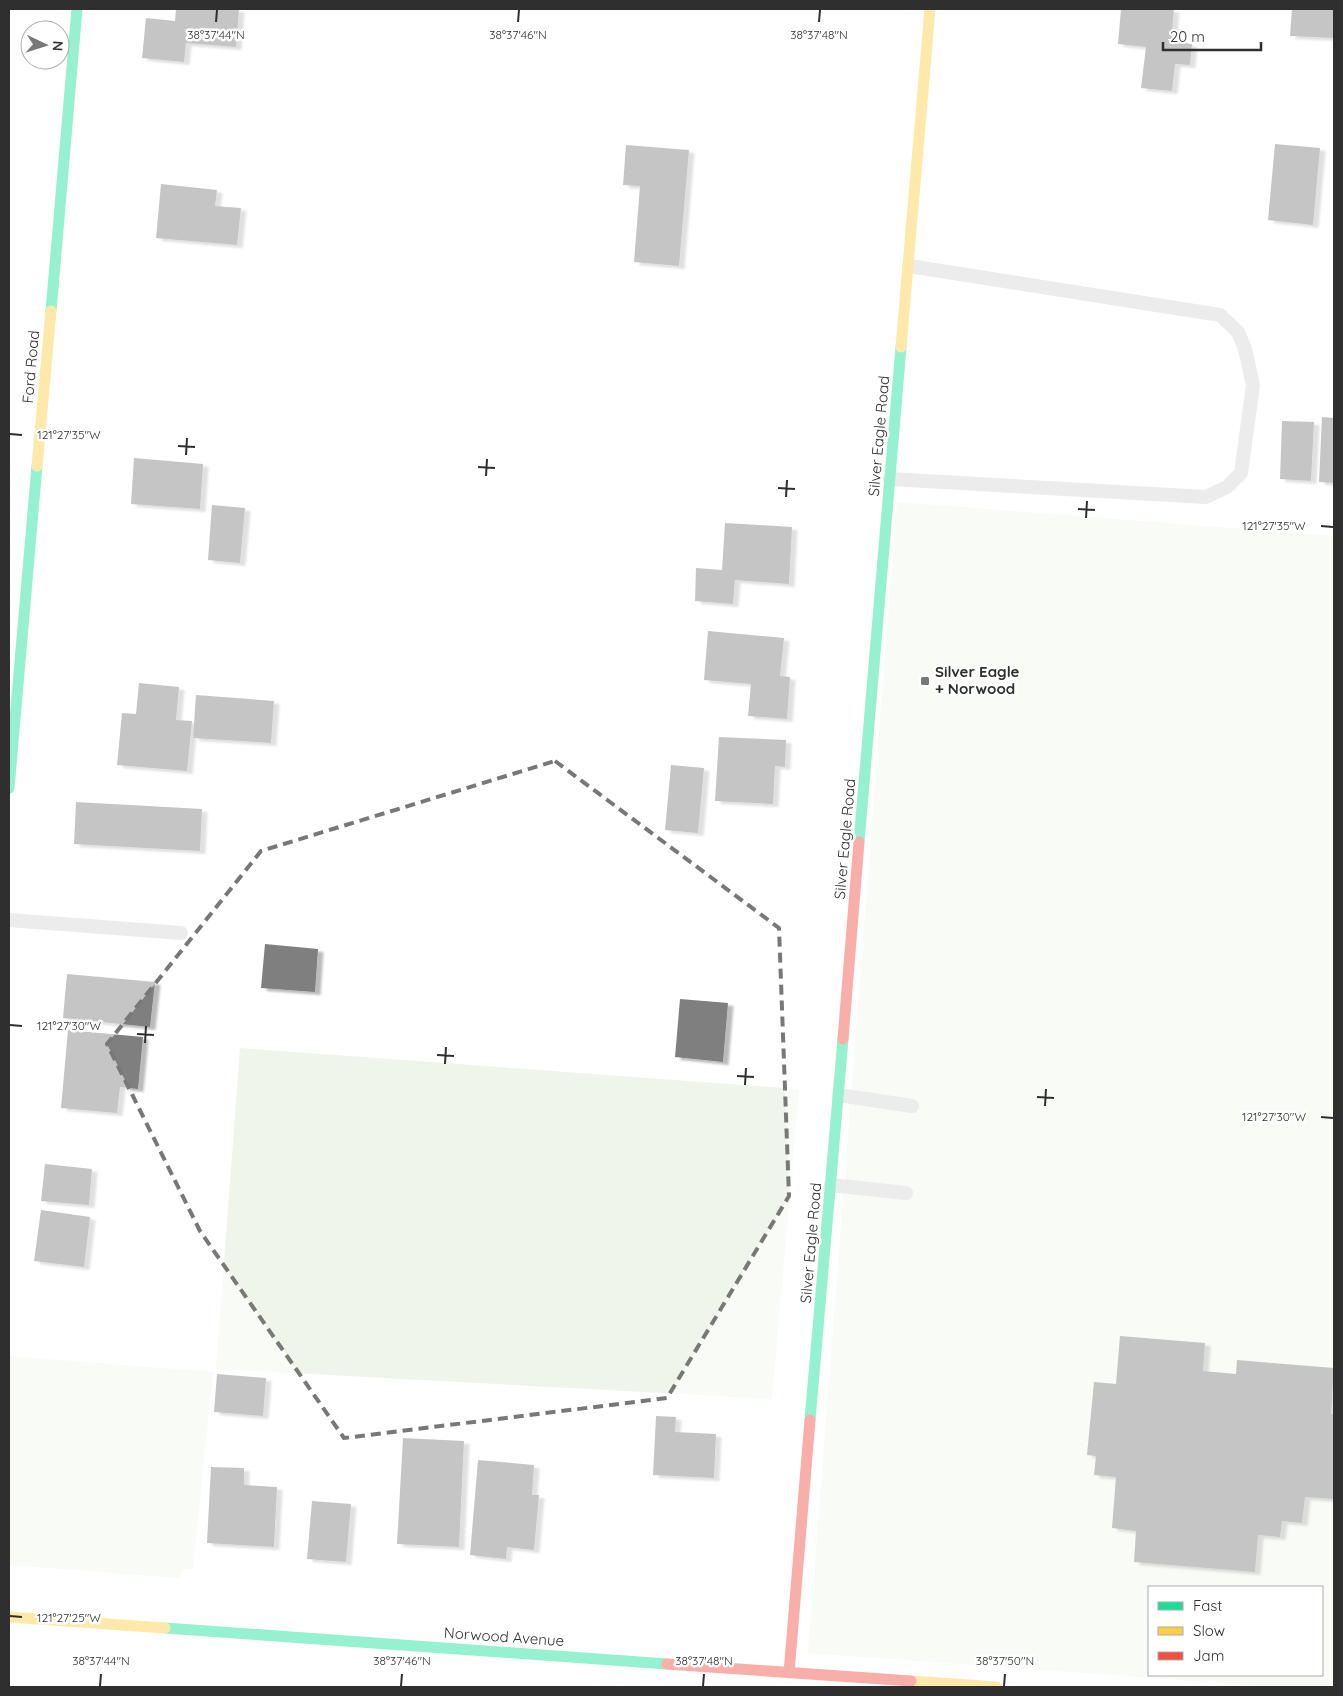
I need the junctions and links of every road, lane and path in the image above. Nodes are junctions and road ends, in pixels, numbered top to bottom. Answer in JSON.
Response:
{"nodes":[{"id":1,"x":77,"y":9,"type":"edge"},
{"id":2,"x":930,"y":9,"type":"edge"},
{"id":3,"x":908,"y":266,"type":"junction"},
{"id":4,"x":890,"y":479,"type":"junction"},
{"id":5,"x":9,"y":788,"type":"edge"},
{"id":6,"x":9,"y":920,"type":"edge"},
{"id":7,"x":181,"y":934,"type":"dead end"},
{"id":8,"x":838,"y":1095,"type":"junction"},
{"id":9,"x":912,"y":1106,"type":"dead end"},
{"id":10,"x":831,"y":1185,"type":"junction"},
{"id":11,"x":906,"y":1193,"type":"dead end"},
{"id":12,"x":9,"y":1617,"type":"edge"},
{"id":13,"x":790,"y":1673,"type":"junction"},
{"id":14,"x":997,"y":1687,"type":"edge"}],
"edges":[{"from":1,"to":5,"type":"main road","name":"Ford Road"},
{"from":2,"to":3,"type":"main road","name":"Silver Eagle Road"},
{"from":3,"to":4,"type":"main road","name":"Silver Eagle Road"},
{"from":3,"to":4,"type":"lane"},
{"from":4,"to":8,"type":"main road","name":"Silver Eagle Road"},
{"from":6,"to":7,"type":"lane"},
{"from":8,"to":9,"type":"lane"},
{"from":8,"to":10,"type":"main road","name":"Silver Eagle Road"},
{"from":10,"to":11,"type":"lane"},
{"from":10,"to":13,"type":"main road","name":"Silver Eagle Road"},
{"from":12,"to":13,"type":"main road","name":"Norwood Avenue"},
{"from":13,"to":14,"type":"main road","name":"Norwood Avenue"}]}
